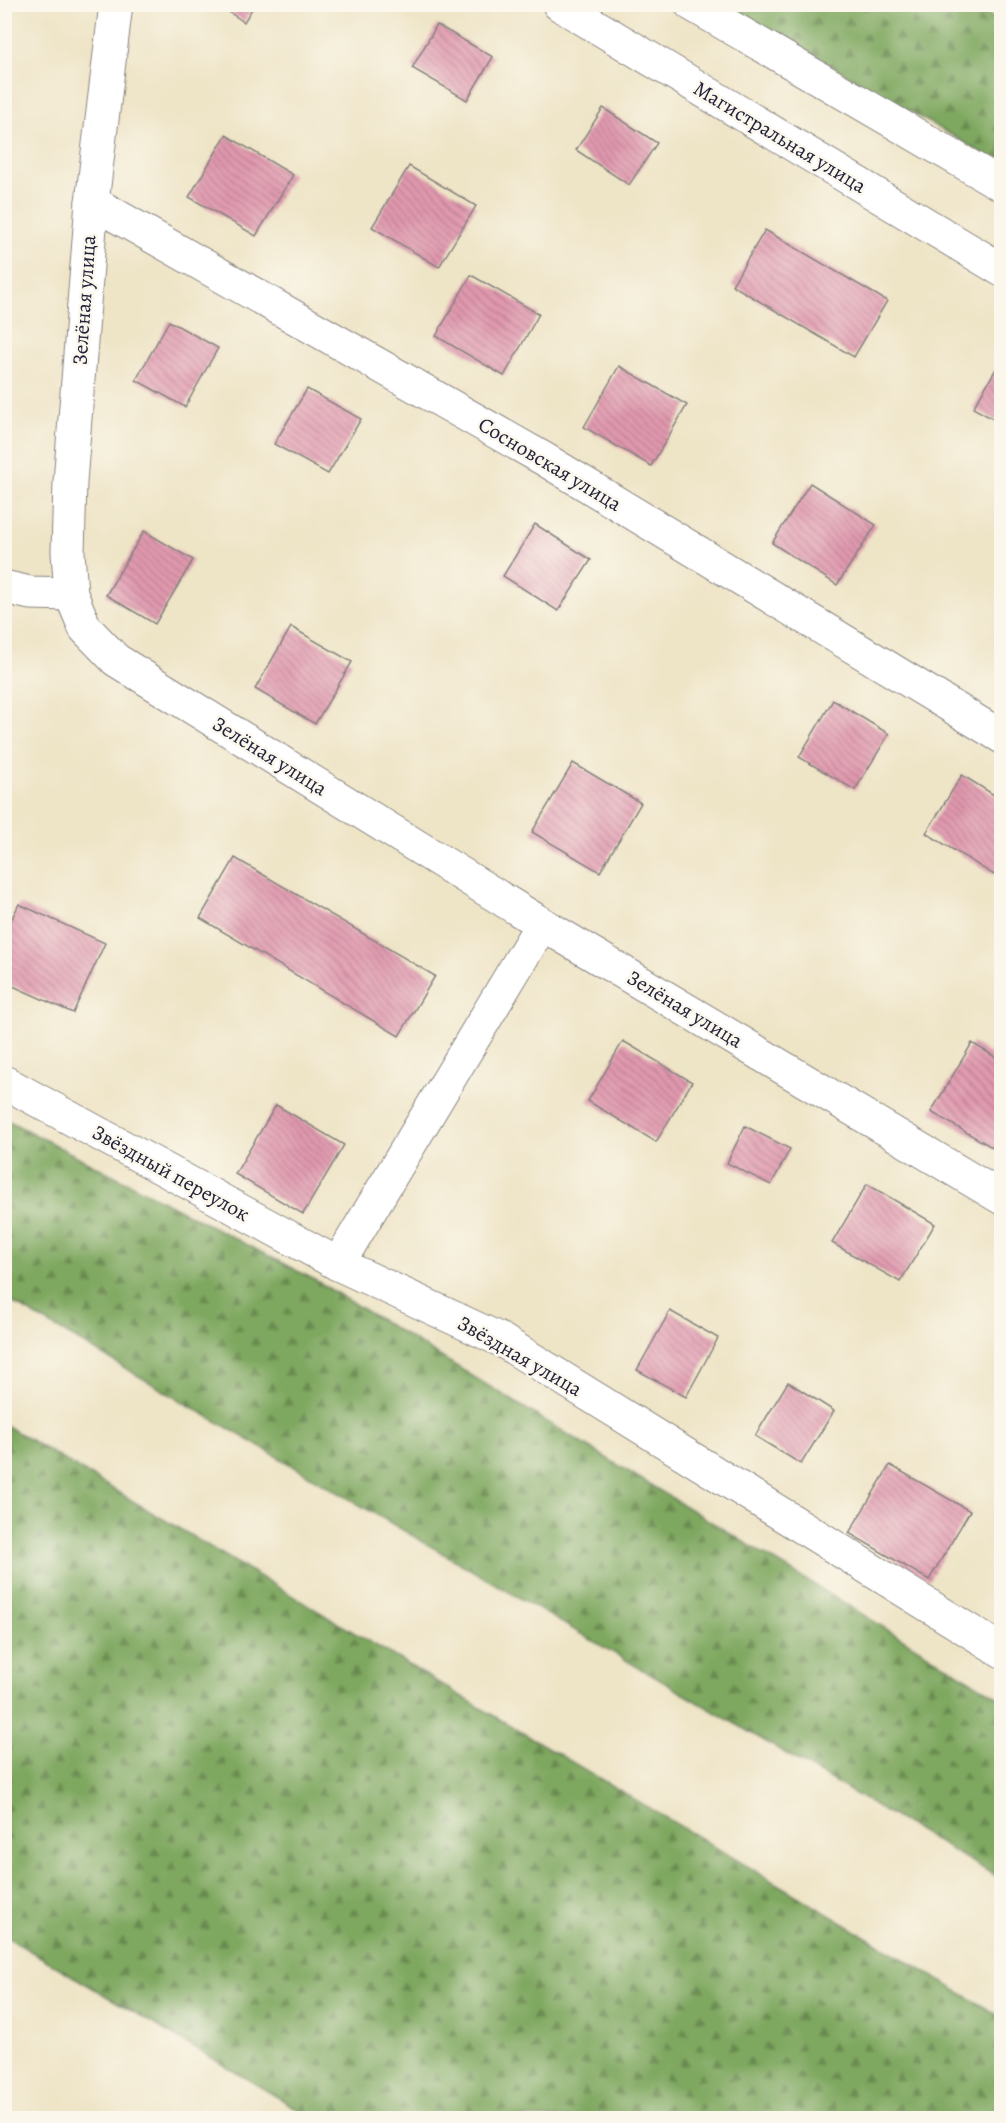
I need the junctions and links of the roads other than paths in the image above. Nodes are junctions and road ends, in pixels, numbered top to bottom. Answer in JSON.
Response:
{"nodes":[{"id":1,"x":116,"y":4,"type":"edge"},
{"id":2,"x":559,"y":4,"type":"edge"},
{"id":3,"x":691,"y":4,"type":"edge"},
{"id":4,"x":1002,"y":185,"type":"edge"},
{"id":5,"x":92,"y":202,"type":"junction"},
{"id":6,"x":1002,"y":270,"type":"edge"},
{"id":7,"x":4,"y":587,"type":"edge"},
{"id":8,"x":71,"y":594,"type":"junction"},
{"id":9,"x":1002,"y":736,"type":"edge"},
{"id":10,"x":542,"y":924,"type":"junction"},
{"id":11,"x":4,"y":1082,"type":"edge"},
{"id":12,"x":1002,"y":1198,"type":"edge"},
{"id":13,"x":338,"y":1264,"type":"junction"},
{"id":14,"x":1002,"y":1651,"type":"edge"}],
"edges":[{"from":1,"to":5,"type":"street","name":"Зелёная улица"},
{"from":2,"to":6,"type":"street","name":"Магистральная улица"},
{"from":3,"to":4,"type":"street"},
{"from":5,"to":8,"type":"street","name":"Зелёная улица"},
{"from":5,"to":9,"type":"street","name":"Сосновская улица"},
{"from":7,"to":8,"type":"street"},
{"from":8,"to":10,"type":"street","name":"Зелёная улица"},
{"from":10,"to":12,"type":"street","name":"Зелёная улица"},
{"from":10,"to":13,"type":"street"},
{"from":11,"to":13,"type":"street","name":"Звёздный переулок"},
{"from":13,"to":14,"type":"street","name":"Звёздная улица"}]}
